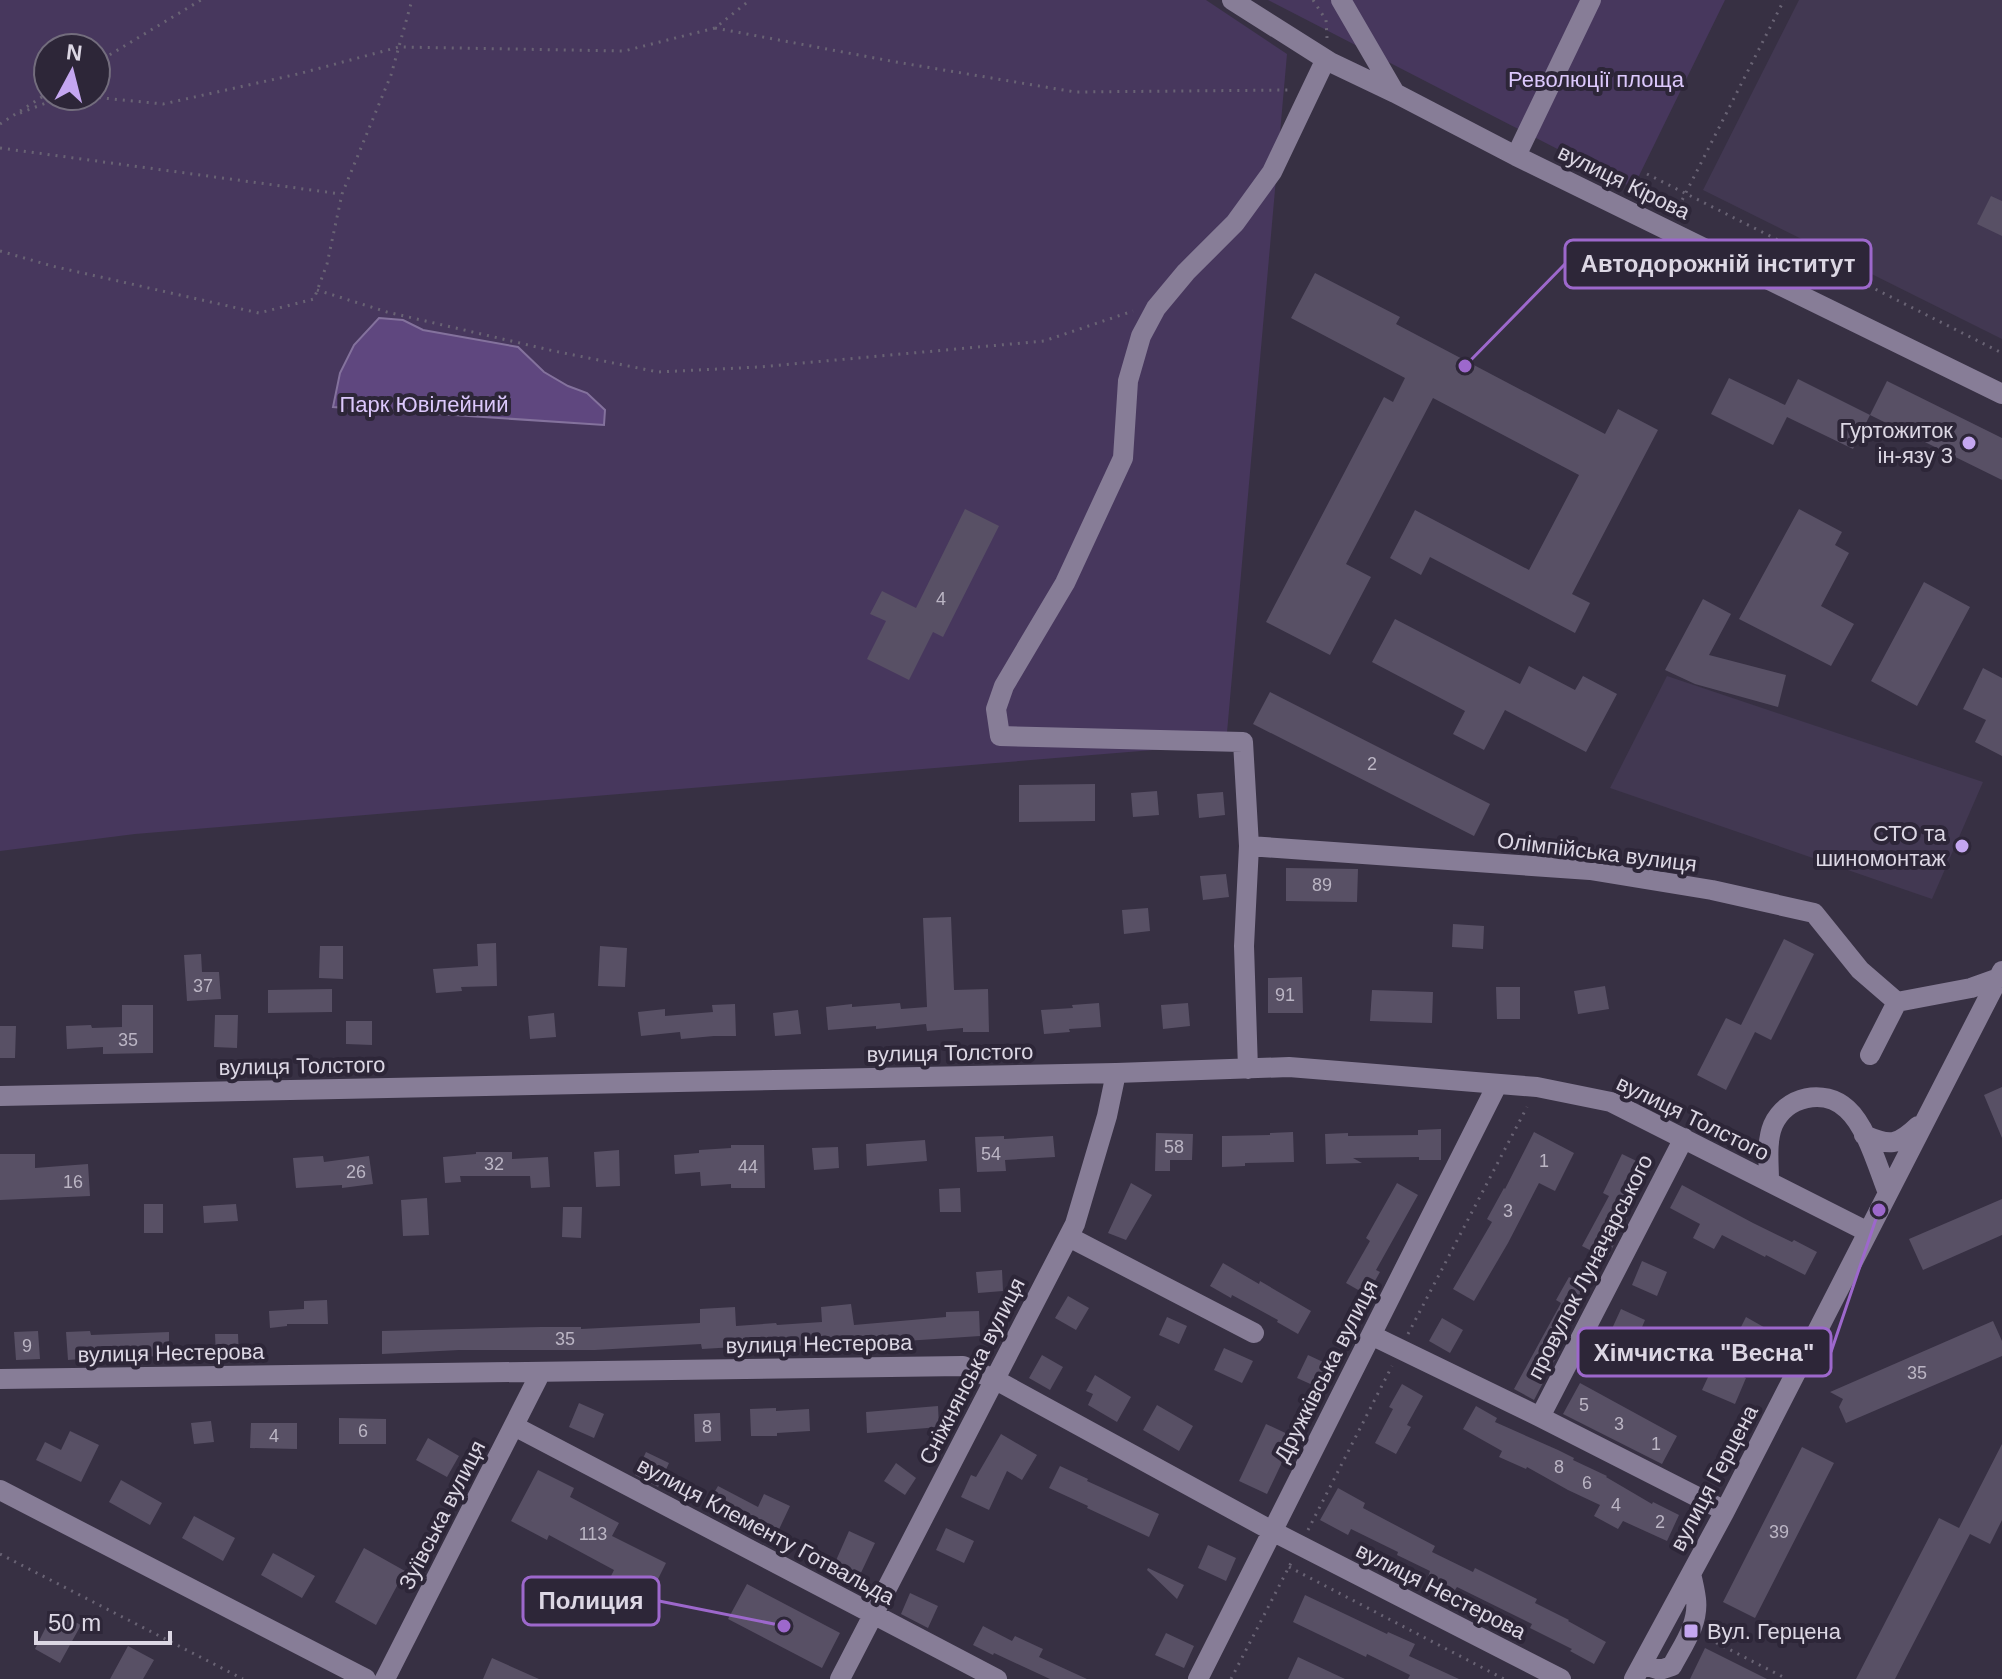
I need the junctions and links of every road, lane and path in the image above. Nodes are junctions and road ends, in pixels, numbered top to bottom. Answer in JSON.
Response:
{"nodes":[{"id":1,"x":201,"y":0,"type":"edge"},
{"id":2,"x":412,"y":0,"type":"edge"},
{"id":3,"x":750,"y":0,"type":"edge"},
{"id":4,"x":1232,"y":0,"type":"edge"},
{"id":5,"x":1313,"y":0,"type":"edge"},
{"id":6,"x":1341,"y":0,"type":"edge"},
{"id":7,"x":1591,"y":0,"type":"edge"},
{"id":8,"x":1784,"y":0,"type":"edge"},
{"id":9,"x":715,"y":28,"type":"junction"},
{"id":10,"x":399,"y":47,"type":"junction"},
{"id":11,"x":112,"y":53,"type":"edge"},
{"id":12,"x":1330,"y":62,"type":"junction"},
{"id":13,"x":1311,"y":90,"type":"junction"},
{"id":14,"x":1395,"y":93,"type":"junction"},
{"id":15,"x":112,"y":99,"type":"edge"},
{"id":16,"x":32,"y":104,"type":"edge"},
{"id":17,"x":32,"y":109,"type":"edge"},
{"id":18,"x":13,"y":116,"type":"junction"},
{"id":19,"x":0,"y":124,"type":"edge"},
{"id":20,"x":0,"y":148,"type":"edge"},
{"id":21,"x":1516,"y":156,"type":"junction"},
{"id":22,"x":1647,"y":174,"type":"dead end"},
{"id":23,"x":342,"y":194,"type":"junction"},
{"id":24,"x":1685,"y":195,"type":"junction"},
{"id":25,"x":1667,"y":231,"type":"junction"},
{"id":26,"x":0,"y":251,"type":"edge"},
{"id":27,"x":317,"y":290,"type":"junction"},
{"id":28,"x":1134,"y":310,"type":"dead end"},
{"id":29,"x":2002,"y":353,"type":"edge"},
{"id":30,"x":2002,"y":394,"type":"edge"},
{"id":31,"x":1249,"y":846,"type":"junction"},
{"id":32,"x":2000,"y":974,"type":"edge"},
{"id":33,"x":1897,"y":1002,"type":"junction"},
{"id":34,"x":1870,"y":1055,"type":"dead end"},
{"id":35,"x":1248,"y":1069,"type":"junction"},
{"id":36,"x":1116,"y":1073,"type":"junction"},
{"id":37,"x":1497,"y":1085,"type":"junction"},
{"id":38,"x":1537,"y":1087,"type":"junction"},
{"id":39,"x":0,"y":1096,"type":"edge"},
{"id":40,"x":1927,"y":1118,"type":"junction"},
{"id":41,"x":1864,"y":1135,"type":"junction"},
{"id":42,"x":1684,"y":1138,"type":"junction"},
{"id":43,"x":1769,"y":1181,"type":"junction"},
{"id":44,"x":1888,"y":1193,"type":"junction"},
{"id":45,"x":1868,"y":1232,"type":"junction"},
{"id":46,"x":1069,"y":1237,"type":"junction"},
{"id":47,"x":1254,"y":1333,"type":"dead end"},
{"id":48,"x":1371,"y":1335,"type":"junction"},
{"id":49,"x":1400,"y":1349,"type":"junction"},
{"id":50,"x":541,"y":1372,"type":"junction"},
{"id":51,"x":0,"y":1379,"type":"edge"},
{"id":52,"x":994,"y":1379,"type":"junction"},
{"id":53,"x":1540,"y":1417,"type":"junction"},
{"id":54,"x":514,"y":1426,"type":"junction"},
{"id":55,"x":0,"y":1490,"type":"edge"},
{"id":56,"x":1725,"y":1511,"type":"junction"},
{"id":57,"x":1272,"y":1531,"type":"junction"},
{"id":58,"x":1300,"y":1545,"type":"junction"},
{"id":59,"x":0,"y":1554,"type":"edge"},
{"id":60,"x":1289,"y":1567,"type":"junction"},
{"id":61,"x":1691,"y":1574,"type":"junction"},
{"id":62,"x":874,"y":1615,"type":"junction"},
{"id":63,"x":1691,"y":1631,"type":"junction"},
{"id":64,"x":1638,"y":1672,"type":"edge"},
{"id":65,"x":243,"y":1679,"type":"edge"},
{"id":66,"x":366,"y":1679,"type":"edge"},
{"id":67,"x":385,"y":1679,"type":"edge"},
{"id":68,"x":840,"y":1679,"type":"edge"},
{"id":69,"x":997,"y":1679,"type":"edge"},
{"id":70,"x":1198,"y":1679,"type":"edge"},
{"id":71,"x":1231,"y":1679,"type":"edge"},
{"id":72,"x":1504,"y":1679,"type":"edge"},
{"id":73,"x":1561,"y":1679,"type":"edge"},
{"id":74,"x":1787,"y":1679,"type":"edge"}],
"edges":[{"from":1,"to":11,"type":"path"},
{"from":2,"to":10,"type":"path"},
{"from":3,"to":9,"type":"path"},
{"from":4,"to":12,"type":"street","name":"вулиця Кірова"},
{"from":5,"to":12,"type":"path"},
{"from":6,"to":14,"type":"street"},
{"from":7,"to":21,"type":"street"},
{"from":8,"to":24,"type":"path"},
{"from":9,"to":10,"type":"path"},
{"from":9,"to":13,"type":"path"},
{"from":10,"to":15,"type":"path"},
{"from":10,"to":23,"type":"path"},
{"from":12,"to":13,"type":"street"},
{"from":12,"to":14,"type":"street","name":"вулиця Кірова"},
{"from":13,"to":31,"type":"street"},
{"from":14,"to":21,"type":"street","name":"вулиця Кірова"},
{"from":16,"to":18,"type":"path"},
{"from":17,"to":18,"type":"path"},
{"from":18,"to":19,"type":"path"},
{"from":20,"to":23,"type":"path"},
{"from":21,"to":25,"type":"street","name":"вулиця Кірова"},
{"from":22,"to":24,"type":"path"},
{"from":23,"to":27,"type":"path"},
{"from":24,"to":25,"type":"path"},
{"from":24,"to":29,"type":"path"},
{"from":25,"to":30,"type":"street","name":"вулиця Кірова"},
{"from":26,"to":27,"type":"path"},
{"from":27,"to":28,"type":"path"},
{"from":31,"to":33,"type":"street","name":"Олімпійська вулиця"},
{"from":31,"to":35,"type":"street"},
{"from":32,"to":33,"type":"street"},
{"from":32,"to":40,"type":"street","name":"вулиця Герцена"},
{"from":33,"to":34,"type":"street"},
{"from":35,"to":36,"type":"street","name":"вулиця Толстого"},
{"from":35,"to":37,"type":"street","name":"вулиця Толстого"},
{"from":36,"to":39,"type":"street","name":"вулиця Толстого"},
{"from":36,"to":46,"type":"street","name":"Сніжнянська вулиця"},
{"from":37,"to":38,"type":"street","name":"вулиця Толстого"},
{"from":37,"to":48,"type":"street","name":"Дружківська вулиця"},
{"from":38,"to":42,"type":"street","name":"вулиця Толстого"},
{"from":38,"to":49,"type":"path"},
{"from":40,"to":41,"type":"street"},
{"from":40,"to":44,"type":"street","name":"вулиця Герцена"},
{"from":41,"to":43,"type":"street"},
{"from":41,"to":44,"type":"street"},
{"from":42,"to":43,"type":"street","name":"вулиця Толстого"},
{"from":42,"to":53,"type":"street","name":"провулок Луначарського"},
{"from":43,"to":45,"type":"street","name":"вулиця Толстого"},
{"from":44,"to":45,"type":"street","name":"вулиця Герцена"},
{"from":45,"to":56,"type":"street","name":"вулиця Герцена"},
{"from":46,"to":47,"type":"street"},
{"from":46,"to":52,"type":"street","name":"Сніжнянська вулиця"},
{"from":48,"to":49,"type":"street","name":"провулок Луначарського"},
{"from":48,"to":57,"type":"street","name":"Дружківська вулиця"},
{"from":49,"to":53,"type":"street","name":"провулок Луначарського"},
{"from":49,"to":58,"type":"path"},
{"from":50,"to":51,"type":"street","name":"вулиця Нестерова"},
{"from":50,"to":52,"type":"street","name":"вулиця Нестерова"},
{"from":50,"to":54,"type":"street","name":"Зуївська вулиця"},
{"from":52,"to":57,"type":"street","name":"вулиця Нестерова"},
{"from":52,"to":62,"type":"street","name":"Сніжнянська вулиця"},
{"from":53,"to":56,"type":"street","name":"провулок Луначарського"},
{"from":54,"to":62,"type":"street","name":"вулиця Клементу Готвальда"},
{"from":54,"to":67,"type":"street","name":"Зуївська вулиця"},
{"from":55,"to":66,"type":"street"},
{"from":56,"to":61,"type":"street","name":"вулиця Герцена"},
{"from":57,"to":58,"type":"street","name":"вулиця Нестерова"},
{"from":57,"to":70,"type":"street","name":"Дружківська вулиця"},
{"from":58,"to":60,"type":"path"},
{"from":58,"to":73,"type":"street","name":"вулиця Нестерова"},
{"from":59,"to":65,"type":"path"},
{"from":60,"to":71,"type":"path"},
{"from":60,"to":72,"type":"path"},
{"from":61,"to":63,"type":"street"},
{"from":61,"to":64,"type":"street","name":"вулиця Герцена"},
{"from":62,"to":68,"type":"street","name":"Сніжнянська вулиця"},
{"from":62,"to":69,"type":"street","name":"вулиця Клементу Готвальда"},
{"from":63,"to":64,"type":"street"},
{"from":63,"to":74,"type":"path"}]}
